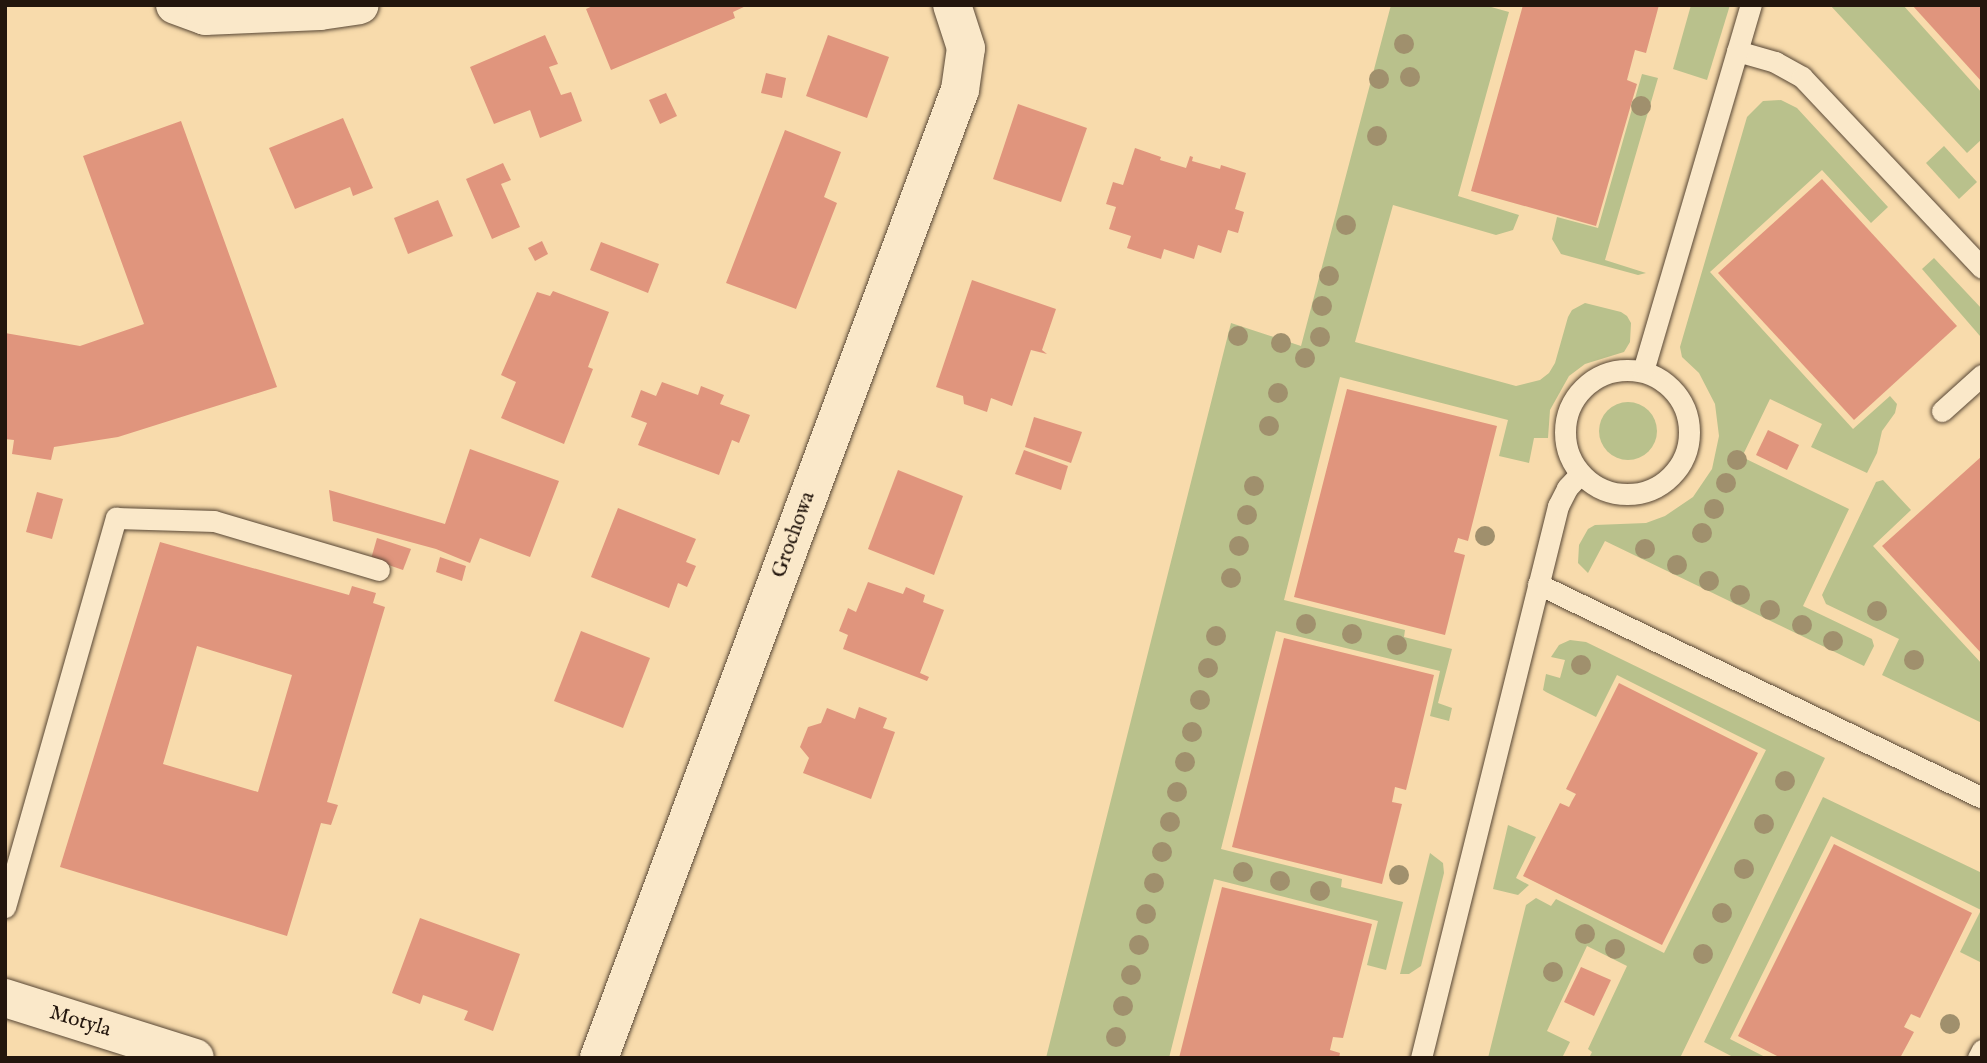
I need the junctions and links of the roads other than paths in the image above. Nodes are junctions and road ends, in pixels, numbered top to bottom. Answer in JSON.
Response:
{"nodes":[{"id":1,"x":175,"y":5,"type":"edge"},
{"id":2,"x":1751,"y":5,"type":"edge"},
{"id":3,"x":351,"y":6,"type":"edge"},
{"id":4,"x":954,"y":7,"type":"edge"},
{"id":5,"x":1737,"y":51,"type":"junction"},
{"id":6,"x":1982,"y":268,"type":"edge"},
{"id":7,"x":1643,"y":371,"type":"junction"},
{"id":8,"x":1982,"y":375,"type":"edge"},
{"id":9,"x":1942,"y":411,"type":"dead end"},
{"id":10,"x":1580,"y":474,"type":"junction"},
{"id":11,"x":379,"y":570,"type":"dead end"},
{"id":12,"x":1538,"y":584,"type":"junction"},
{"id":13,"x":1982,"y":798,"type":"edge"},
{"id":14,"x":5,"y":907,"type":"edge"},
{"id":15,"x":5,"y":998,"type":"edge"},
{"id":16,"x":1982,"y":1050,"type":"edge"},
{"id":17,"x":195,"y":1058,"type":"edge"},
{"id":18,"x":599,"y":1058,"type":"edge"},
{"id":19,"x":1421,"y":1058,"type":"edge"},
{"id":20,"x":1978,"y":1058,"type":"edge"}],
"edges":[{"from":1,"to":3,"type":"street"},
{"from":2,"to":5,"type":"lane"},
{"from":4,"to":18,"type":"street","name":"Grochowa"},
{"from":5,"to":6,"type":"lane"},
{"from":5,"to":7,"type":"lane"},
{"from":7,"to":10,"type":"lane"},
{"from":7,"to":10,"type":"lane"},
{"from":8,"to":9,"type":"lane"},
{"from":10,"to":12,"type":"lane"},
{"from":11,"to":14,"type":"lane"},
{"from":12,"to":13,"type":"lane"},
{"from":12,"to":19,"type":"lane"},
{"from":15,"to":17,"type":"street","name":"Motyla"},
{"from":16,"to":20,"type":"lane"}]}
